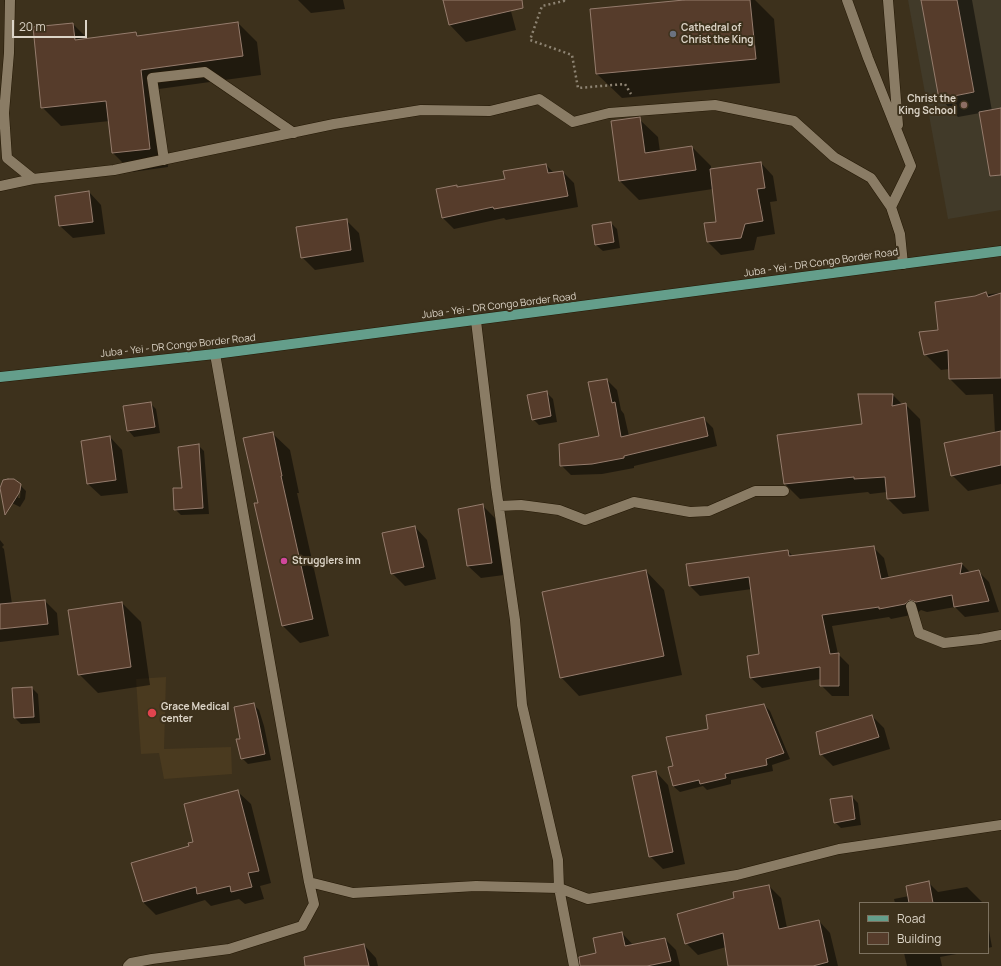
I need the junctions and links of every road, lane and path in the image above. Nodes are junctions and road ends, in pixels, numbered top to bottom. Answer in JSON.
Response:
{"nodes":[{"id":1,"x":10,"y":0,"type":"edge"},
{"id":2,"x":564,"y":0,"type":"edge"},
{"id":3,"x":847,"y":0,"type":"edge"},
{"id":4,"x":888,"y":0,"type":"edge"},
{"id":5,"x":639,"y":110,"type":"junction"},
{"id":6,"x":294,"y":133,"type":"junction"},
{"id":7,"x":899,"y":135,"type":"junction"},
{"id":8,"x":164,"y":160,"type":"junction"},
{"id":9,"x":33,"y":179,"type":"junction"},
{"id":10,"x":0,"y":186,"type":"edge"},
{"id":11,"x":892,"y":207,"type":"junction"},
{"id":12,"x":1001,"y":251,"type":"edge"},
{"id":13,"x":903,"y":264,"type":"junction"},
{"id":14,"x":476,"y":321,"type":"junction"},
{"id":15,"x":215,"y":354,"type":"junction"},
{"id":16,"x":0,"y":377,"type":"edge"},
{"id":17,"x":784,"y":491,"type":"dead end"},
{"id":18,"x":499,"y":506,"type":"junction"},
{"id":19,"x":911,"y":606,"type":"dead end"},
{"id":20,"x":1001,"y":635,"type":"edge"},
{"id":21,"x":1001,"y":825,"type":"edge"},
{"id":22,"x":309,"y":882,"type":"junction"},
{"id":23,"x":559,"y":888,"type":"junction"},
{"id":24,"x":128,"y":966,"type":"edge"},
{"id":25,"x":574,"y":966,"type":"edge"}],
"edges":[{"from":1,"to":9,"type":"street"},
{"from":2,"to":5,"type":"path"},
{"from":3,"to":7,"type":"street"},
{"from":4,"to":7,"type":"street"},
{"from":5,"to":6,"type":"street"},
{"from":5,"to":11,"type":"street"},
{"from":6,"to":8,"type":"street"},
{"from":6,"to":8,"type":"street"},
{"from":7,"to":11,"type":"street"},
{"from":8,"to":9,"type":"street"},
{"from":9,"to":10,"type":"street"},
{"from":11,"to":13,"type":"street"},
{"from":12,"to":13,"type":"main road","name":"Juba - Yei - DR Congo Border Road"},
{"from":13,"to":14,"type":"main road","name":"Juba - Yei - DR Congo Border Road"},
{"from":14,"to":15,"type":"main road","name":"Juba - Yei - DR Congo Border Road"},
{"from":14,"to":18,"type":"street"},
{"from":15,"to":16,"type":"main road","name":"Juba - Yei - DR Congo Border Road"},
{"from":15,"to":22,"type":"street"},
{"from":17,"to":18,"type":"street"},
{"from":18,"to":23,"type":"street"},
{"from":19,"to":20,"type":"street"},
{"from":21,"to":23,"type":"street"},
{"from":22,"to":23,"type":"street"},
{"from":22,"to":24,"type":"street"},
{"from":23,"to":25,"type":"street"}]}
